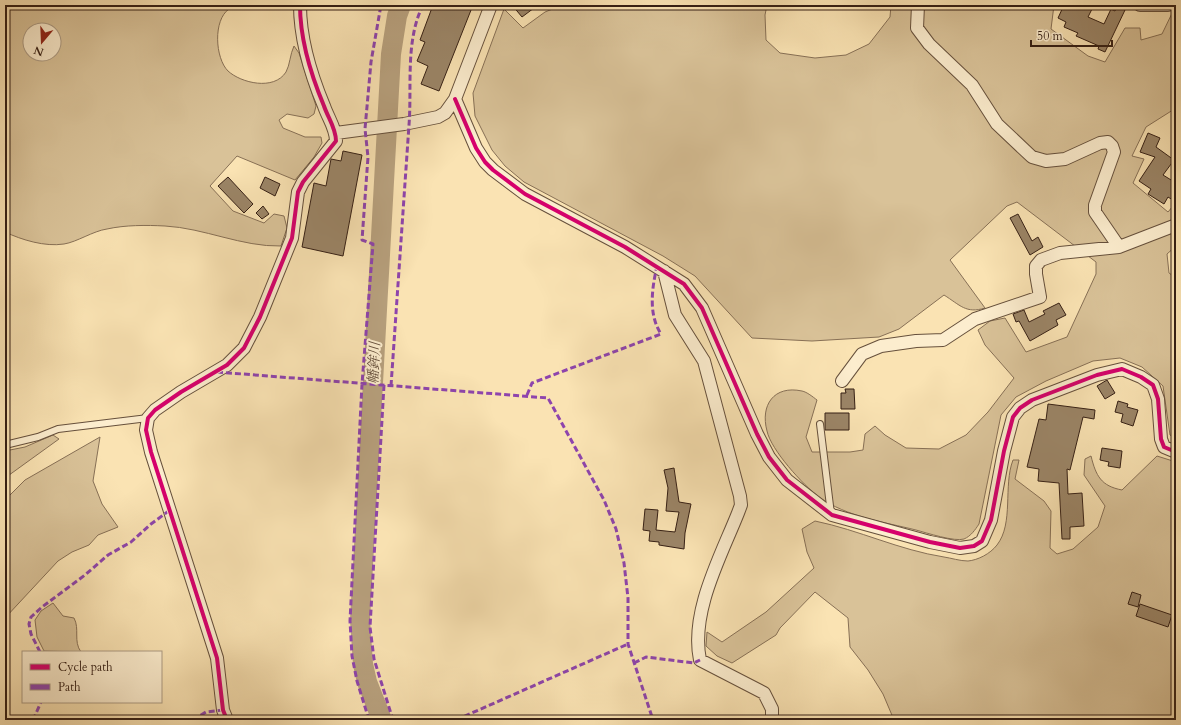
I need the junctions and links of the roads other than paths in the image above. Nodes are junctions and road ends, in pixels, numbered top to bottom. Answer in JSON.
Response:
{"nodes":[{"id":1,"x":300,"y":5,"type":"edge"},
{"id":2,"x":491,"y":5,"type":"edge"},
{"id":3,"x":918,"y":5,"type":"edge"},
{"id":4,"x":1140,"y":5,"type":"edge"},
{"id":5,"x":1168,"y":5,"type":"edge"},
{"id":6,"x":455,"y":99,"type":"junction"},
{"id":7,"x":336,"y":133,"type":"junction"},
{"id":8,"x":1176,"y":225,"type":"edge"},
{"id":9,"x":1119,"y":247,"type":"junction"},
{"id":10,"x":664,"y":271,"type":"junction"},
{"id":11,"x":842,"y":381,"type":"dead end"},
{"id":12,"x":148,"y":418,"type":"junction"},
{"id":13,"x":820,"y":424,"type":"dead end"},
{"id":14,"x":5,"y":445,"type":"edge"},
{"id":15,"x":1176,"y":452,"type":"edge"},
{"id":16,"x":832,"y":515,"type":"junction"},
{"id":17,"x":227,"y":720,"type":"edge"},
{"id":18,"x":772,"y":720,"type":"edge"}],
"edges":[{"from":1,"to":7,"type":"street"},
{"from":2,"to":6,"type":"street"},
{"from":3,"to":9,"type":"street"},
{"from":4,"to":5,"type":"street"},
{"from":6,"to":7,"type":"street"},
{"from":6,"to":10,"type":"street"},
{"from":7,"to":12,"type":"street"},
{"from":8,"to":9,"type":"street"},
{"from":9,"to":11,"type":"street"},
{"from":10,"to":16,"type":"street"},
{"from":10,"to":18,"type":"street"},
{"from":12,"to":14,"type":"lane"},
{"from":12,"to":17,"type":"street"},
{"from":13,"to":16,"type":"lane"},
{"from":15,"to":16,"type":"street"}]}
